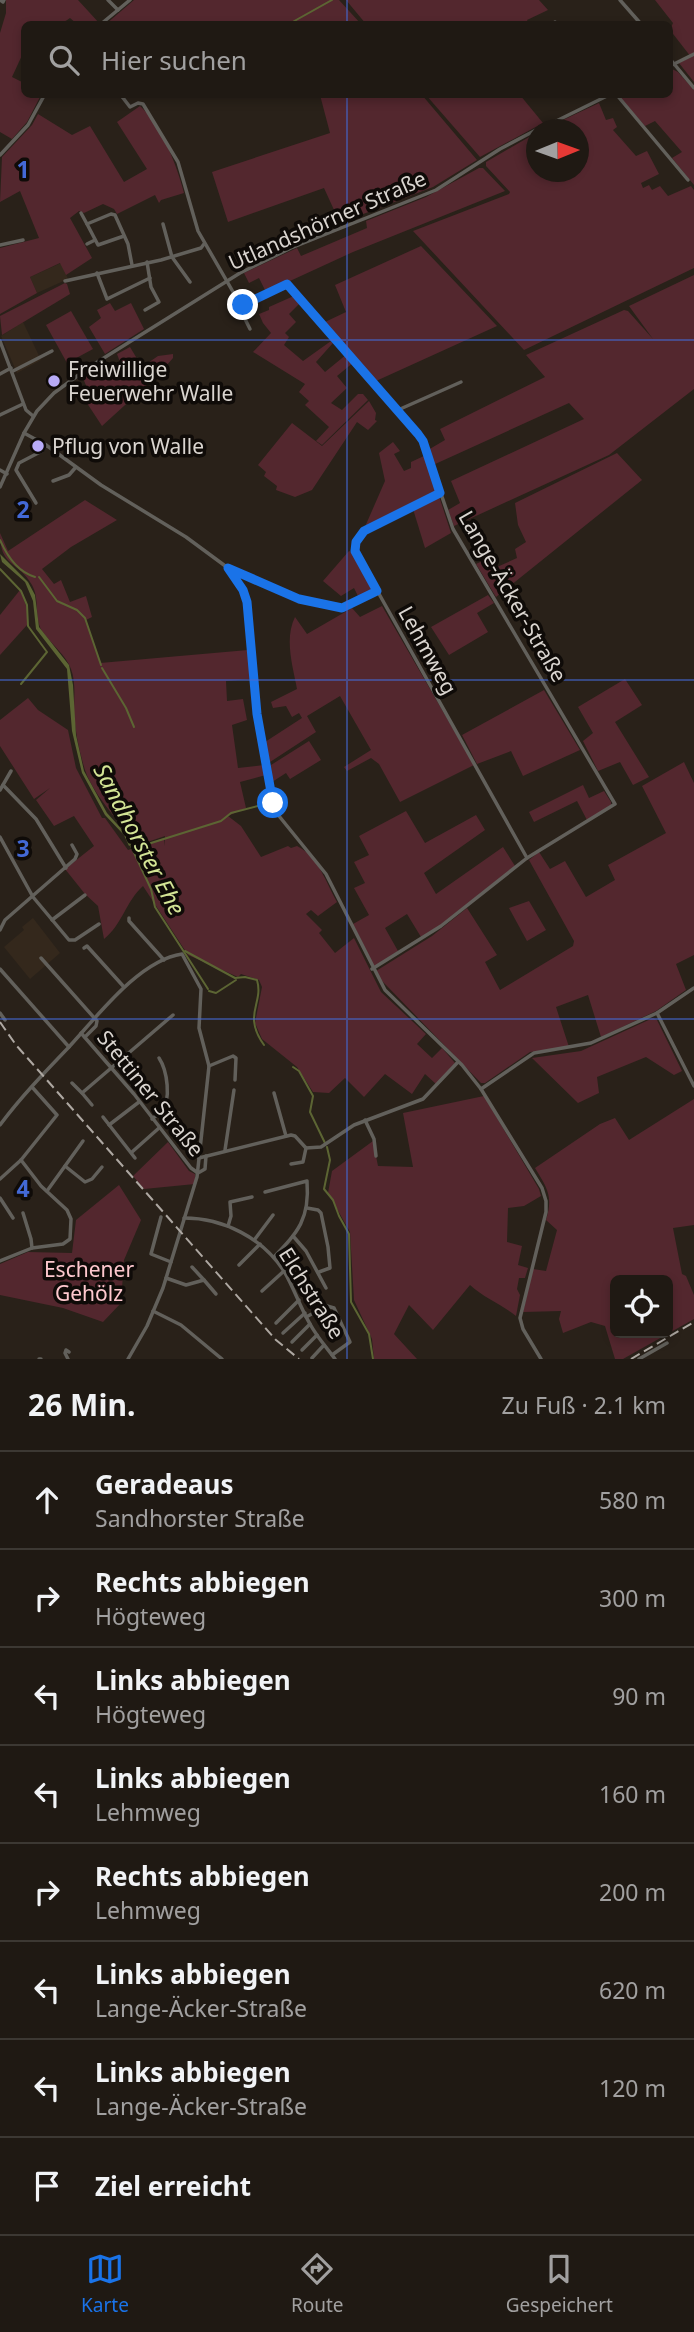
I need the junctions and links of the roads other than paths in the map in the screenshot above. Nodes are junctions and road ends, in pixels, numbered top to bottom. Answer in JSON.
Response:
{"nodes":[{"id":1,"x":108,"y":0,"type":"edge"},
{"id":2,"x":130,"y":0,"type":"edge"},
{"id":3,"x":620,"y":0,"type":"edge"},
{"id":4,"x":118,"y":10,"type":"junction"},
{"id":5,"x":105,"y":21,"type":"edge"},
{"id":6,"x":638,"y":21,"type":"edge"},
{"id":7,"x":694,"y":54,"type":"edge"},
{"id":8,"x":673,"y":64,"type":"edge"},
{"id":9,"x":673,"y":66,"type":"edge"},
{"id":10,"x":694,"y":88,"type":"edge"},
{"id":11,"x":43,"y":98,"type":"edge"},
{"id":12,"x":123,"y":98,"type":"edge"},
{"id":13,"x":605,"y":98,"type":"edge"},
{"id":14,"x":616,"y":98,"type":"edge"},
{"id":15,"x":561,"y":119,"type":"edge"},
{"id":16,"x":526,"y":136,"type":"edge"},
{"id":17,"x":0,"y":155,"type":"edge"},
{"id":18,"x":688,"y":180,"type":"dead end"},
{"id":19,"x":81,"y":213,"type":"dead end"},
{"id":20,"x":87,"y":224,"type":"junction"},
{"id":21,"x":163,"y":224,"type":"dead end"},
{"id":22,"x":124,"y":236,"type":"junction"},
{"id":23,"x":23,"y":240,"type":"dead end"},
{"id":24,"x":95,"y":240,"type":"junction"},
{"id":25,"x":87,"y":244,"type":"dead end"},
{"id":26,"x":205,"y":244,"type":"junction"},
{"id":27,"x":0,"y":245,"type":"edge"},
{"id":28,"x":172,"y":257,"type":"junction"},
{"id":29,"x":147,"y":262,"type":"junction"},
{"id":30,"x":132,"y":265,"type":"junction"},
{"id":31,"x":97,"y":273,"type":"junction"},
{"id":32,"x":150,"y":278,"type":"junction"},
{"id":33,"x":65,"y":281,"type":"dead end"},
{"id":34,"x":227,"y":281,"type":"junction"},
{"id":35,"x":190,"y":282,"type":"dead end"},
{"id":36,"x":240,"y":304,"type":"junction"},
{"id":37,"x":145,"y":310,"type":"dead end"},
{"id":38,"x":250,"y":328,"type":"dead end"},
{"id":39,"x":0,"y":341,"type":"edge"},
{"id":40,"x":52,"y":351,"type":"dead end"},
{"id":41,"x":12,"y":370,"type":"junction"},
{"id":42,"x":0,"y":374,"type":"edge"},
{"id":43,"x":461,"y":382,"type":"dead end"},
{"id":44,"x":23,"y":404,"type":"junction"},
{"id":45,"x":398,"y":410,"type":"junction"},
{"id":46,"x":0,"y":415,"type":"edge"},
{"id":47,"x":33,"y":416,"type":"junction"},
{"id":48,"x":24,"y":433,"type":"junction"},
{"id":49,"x":46,"y":445,"type":"junction"},
{"id":50,"x":76,"y":467,"type":"junction"},
{"id":51,"x":0,"y":471,"type":"edge"},
{"id":52,"x":7,"y":474,"type":"junction"},
{"id":53,"x":53,"y":481,"type":"dead end"},
{"id":54,"x":0,"y":487,"type":"edge"},
{"id":55,"x":440,"y":493,"type":"junction"},
{"id":56,"x":36,"y":503,"type":"dead end"},
{"id":57,"x":228,"y":568,"type":"junction"},
{"id":58,"x":377,"y":591,"type":"junction"},
{"id":59,"x":11,"y":771,"type":"dead end"},
{"id":60,"x":3,"y":785,"type":"junction"},
{"id":61,"x":0,"y":790,"type":"edge"},
{"id":62,"x":0,"y":837,"type":"edge"},
{"id":63,"x":72,"y":845,"type":"dead end"},
{"id":64,"x":527,"y":858,"type":"junction"},
{"id":65,"x":66,"y":868,"type":"junction"},
{"id":66,"x":85,"y":895,"type":"dead end"},
{"id":67,"x":33,"y":897,"type":"junction"},
{"id":68,"x":129,"y":918,"type":"dead end"},
{"id":69,"x":52,"y":920,"type":"junction"},
{"id":70,"x":99,"y":924,"type":"dead end"},
{"id":71,"x":0,"y":930,"type":"edge"},
{"id":72,"x":84,"y":948,"type":"dead end"},
{"id":73,"x":41,"y":958,"type":"dead end"},
{"id":74,"x":164,"y":960,"type":"junction"},
{"id":75,"x":0,"y":969,"type":"edge"},
{"id":76,"x":372,"y":969,"type":"junction"},
{"id":77,"x":124,"y":987,"type":"junction"},
{"id":78,"x":694,"y":988,"type":"edge"},
{"id":79,"x":0,"y":1013,"type":"edge"},
{"id":80,"x":657,"y":1013,"type":"junction"},
{"id":81,"x":173,"y":1015,"type":"dead end"},
{"id":82,"x":95,"y":1018,"type":"junction"},
{"id":83,"x":5,"y":1020,"type":"dead end"},
{"id":84,"x":81,"y":1033,"type":"junction"},
{"id":85,"x":85,"y":1037,"type":"junction"},
{"id":86,"x":69,"y":1047,"type":"junction"},
{"id":87,"x":159,"y":1058,"type":"dead end"},
{"id":88,"x":458,"y":1062,"type":"junction"},
{"id":89,"x":209,"y":1066,"type":"junction"},
{"id":90,"x":110,"y":1068,"type":"junction"},
{"id":91,"x":236,"y":1069,"type":"junction"},
{"id":92,"x":238,"y":1074,"type":"dead end"},
{"id":93,"x":235,"y":1080,"type":"dead end"},
{"id":94,"x":72,"y":1083,"type":"dead end"},
{"id":95,"x":694,"y":1086,"type":"edge"},
{"id":96,"x":32,"y":1087,"type":"junction"},
{"id":97,"x":481,"y":1089,"type":"junction"},
{"id":98,"x":234,"y":1090,"type":"dead end"},
{"id":99,"x":82,"y":1093,"type":"junction"},
{"id":100,"x":274,"y":1093,"type":"dead end"},
{"id":101,"x":139,"y":1102,"type":"junction"},
{"id":102,"x":92,"y":1105,"type":"dead end"},
{"id":103,"x":103,"y":1117,"type":"dead end"},
{"id":104,"x":152,"y":1119,"type":"junction"},
{"id":105,"x":365,"y":1120,"type":"junction"},
{"id":106,"x":0,"y":1125,"type":"edge"},
{"id":107,"x":110,"y":1125,"type":"junction"},
{"id":108,"x":159,"y":1128,"type":"junction"},
{"id":109,"x":286,"y":1136,"type":"junction"},
{"id":110,"x":83,"y":1141,"type":"dead end"},
{"id":111,"x":306,"y":1148,"type":"junction"},
{"id":112,"x":225,"y":1150,"type":"junction"},
{"id":113,"x":131,"y":1152,"type":"junction"},
{"id":114,"x":206,"y":1156,"type":"junction"},
{"id":115,"x":376,"y":1156,"type":"dead end"},
{"id":116,"x":135,"y":1157,"type":"dead end"},
{"id":117,"x":199,"y":1158,"type":"junction"},
{"id":118,"x":21,"y":1160,"type":"junction"},
{"id":119,"x":291,"y":1164,"type":"dead end"},
{"id":120,"x":65,"y":1166,"type":"junction"},
{"id":121,"x":102,"y":1167,"type":"dead end"},
{"id":122,"x":198,"y":1173,"type":"junction"},
{"id":123,"x":0,"y":1179,"type":"edge"},
{"id":124,"x":47,"y":1191,"type":"junction"},
{"id":125,"x":265,"y":1192,"type":"dead end"},
{"id":126,"x":252,"y":1197,"type":"dead end"},
{"id":127,"x":0,"y":1198,"type":"edge"},
{"id":128,"x":307,"y":1208,"type":"junction"},
{"id":129,"x":23,"y":1213,"type":"dead end"},
{"id":130,"x":273,"y":1216,"type":"dead end"},
{"id":131,"x":161,"y":1217,"type":"dead end"},
{"id":132,"x":184,"y":1217,"type":"junction"},
{"id":133,"x":13,"y":1218,"type":"dead end"},
{"id":134,"x":229,"y":1226,"type":"junction"},
{"id":135,"x":293,"y":1236,"type":"junction"},
{"id":136,"x":255,"y":1239,"type":"junction"},
{"id":137,"x":260,"y":1244,"type":"junction"},
{"id":138,"x":32,"y":1248,"type":"junction"},
{"id":139,"x":274,"y":1257,"type":"junction"},
{"id":140,"x":0,"y":1261,"type":"edge"},
{"id":141,"x":171,"y":1262,"type":"junction"},
{"id":142,"x":239,"y":1265,"type":"dead end"},
{"id":143,"x":192,"y":1267,"type":"dead end"},
{"id":144,"x":284,"y":1271,"type":"junction"},
{"id":145,"x":319,"y":1272,"type":"junction"},
{"id":146,"x":166,"y":1278,"type":"junction"},
{"id":147,"x":204,"y":1280,"type":"junction"},
{"id":148,"x":326,"y":1288,"type":"dead end"},
{"id":149,"x":262,"y":1291,"type":"dead end"},
{"id":150,"x":216,"y":1294,"type":"dead end"},
{"id":151,"x":299,"y":1300,"type":"junction"},
{"id":152,"x":153,"y":1311,"type":"junction"},
{"id":153,"x":305,"y":1315,"type":"junction"},
{"id":154,"x":276,"y":1323,"type":"dead end"},
{"id":155,"x":310,"y":1324,"type":"junction"},
{"id":156,"x":283,"y":1334,"type":"dead end"},
{"id":157,"x":317,"y":1335,"type":"junction"},
{"id":158,"x":292,"y":1342,"type":"dead end"},
{"id":159,"x":667,"y":1343,"type":"dead end"},
{"id":160,"x":324,"y":1346,"type":"junction"},
{"id":161,"x":302,"y":1350,"type":"dead end"},
{"id":162,"x":334,"y":1357,"type":"edge"},
{"id":163,"x":312,"y":1358,"type":"edge"},
{"id":164,"x":128,"y":1359,"type":"edge"},
{"id":165,"x":222,"y":1359,"type":"edge"},
{"id":166,"x":541,"y":1359,"type":"edge"},
{"id":167,"x":639,"y":1359,"type":"edge"}],
"edges":[{"from":1,"to":4,"type":"street"},
{"from":2,"to":4,"type":"street"},
{"from":3,"to":6,"type":"street"},
{"from":4,"to":5,"type":"street"},
{"from":7,"to":8,"type":"street"},
{"from":9,"to":10,"type":"street"},
{"from":11,"to":17,"type":"street"},
{"from":12,"to":26,"type":"street"},
{"from":13,"to":15,"type":"street","name":"Utlandshörner Straße"},
{"from":14,"to":18,"type":"street"},
{"from":16,"to":34,"type":"street","name":"Utlandshörner Straße"},
{"from":19,"to":20,"type":"street"},
{"from":20,"to":22,"type":"street"},
{"from":20,"to":24,"type":"street"},
{"from":21,"to":28,"type":"street"},
{"from":22,"to":24,"type":"street"},
{"from":22,"to":30,"type":"street"},
{"from":23,"to":27,"type":"street"},
{"from":24,"to":25,"type":"street"},
{"from":26,"to":28,"type":"street"},
{"from":26,"to":34,"type":"street"},
{"from":28,"to":29,"type":"street"},
{"from":28,"to":35,"type":"street"},
{"from":29,"to":30,"type":"street"},
{"from":29,"to":32,"type":"street"},
{"from":30,"to":31,"type":"street"},
{"from":31,"to":32,"type":"street"},
{"from":31,"to":33,"type":"street"},
{"from":32,"to":37,"type":"street"},
{"from":34,"to":36,"type":"street"},
{"from":34,"to":47,"type":"street","name":"Utlandshörner Straße"},
{"from":36,"to":38,"type":"street"},
{"from":36,"to":45,"type":"street","name":"Lange-Äcker-Straße"},
{"from":39,"to":41,"type":"street"},
{"from":40,"to":41,"type":"street"},
{"from":41,"to":42,"type":"street"},
{"from":41,"to":44,"type":"street"},
{"from":43,"to":45,"type":"street"},
{"from":44,"to":46,"type":"street"},
{"from":44,"to":47,"type":"street"},
{"from":45,"to":55,"type":"street","name":"Lange-Äcker-Straße"},
{"from":47,"to":48,"type":"street","name":"Utlandshörner Straße"},
{"from":48,"to":49,"type":"street"},
{"from":48,"to":52,"type":"street","name":"Utlandshörner Straße"},
{"from":49,"to":50,"type":"street"},
{"from":49,"to":56,"type":"street"},
{"from":50,"to":53,"type":"street"},
{"from":50,"to":57,"type":"street"},
{"from":51,"to":52,"type":"street"},
{"from":52,"to":54,"type":"street","name":"Utlandshörner Straße"},
{"from":55,"to":58,"type":"street","name":"Lehmweg"},
{"from":55,"to":64,"type":"street","name":"Lange-Äcker-Straße"},
{"from":57,"to":58,"type":"street"},
{"from":57,"to":76,"type":"street"},
{"from":58,"to":64,"type":"street","name":"Lehmweg"},
{"from":59,"to":60,"type":"street"},
{"from":60,"to":61,"type":"street"},
{"from":60,"to":65,"type":"street"},
{"from":62,"to":67,"type":"street"},
{"from":63,"to":65,"type":"street"},
{"from":64,"to":76,"type":"street"},
{"from":65,"to":67,"type":"street"},
{"from":66,"to":69,"type":"street"},
{"from":67,"to":69,"type":"street"},
{"from":67,"to":71,"type":"street"},
{"from":68,"to":74,"type":"street"},
{"from":69,"to":70,"type":"street"},
{"from":72,"to":77,"type":"street"},
{"from":73,"to":82,"type":"street"},
{"from":74,"to":77,"type":"street"},
{"from":74,"to":89,"type":"street"},
{"from":75,"to":86,"type":"street"},
{"from":76,"to":88,"type":"street"},
{"from":77,"to":82,"type":"street"},
{"from":78,"to":80,"type":"street"},
{"from":79,"to":83,"type":"street"},
{"from":80,"to":95,"type":"street"},
{"from":80,"to":97,"type":"street"},
{"from":81,"to":90,"type":"street"},
{"from":82,"to":84,"type":"street"},
{"from":82,"to":85,"type":"street"},
{"from":84,"to":85,"type":"street","name":"Stettiner Straße"},
{"from":84,"to":86,"type":"street"},
{"from":85,"to":90,"type":"street","name":"Stettiner Straße"},
{"from":86,"to":96,"type":"street"},
{"from":87,"to":104,"type":"street"},
{"from":88,"to":97,"type":"street"},
{"from":88,"to":105,"type":"street"},
{"from":89,"to":91,"type":"street"},
{"from":89,"to":117,"type":"street"},
{"from":90,"to":99,"type":"street"},
{"from":90,"to":101,"type":"street","name":"Stettiner Straße"},
{"from":91,"to":92,"type":"street"},
{"from":91,"to":93,"type":"street"},
{"from":94,"to":99,"type":"street"},
{"from":96,"to":106,"type":"street"},
{"from":96,"to":118,"type":"street"},
{"from":97,"to":166,"type":"street"},
{"from":98,"to":112,"type":"street"},
{"from":99,"to":102,"type":"street"},
{"from":100,"to":109,"type":"street"},
{"from":101,"to":104,"type":"street","name":"Stettiner Straße"},
{"from":101,"to":107,"type":"street"},
{"from":103,"to":107,"type":"street"},
{"from":104,"to":108,"type":"street","name":"Stettiner Straße"},
{"from":105,"to":111,"type":"street"},
{"from":105,"to":115,"type":"street"},
{"from":107,"to":113,"type":"street"},
{"from":108,"to":113,"type":"street"},
{"from":108,"to":122,"type":"street","name":"Stettiner Straße"},
{"from":109,"to":111,"type":"street"},
{"from":109,"to":112,"type":"street"},
{"from":110,"to":120,"type":"street"},
{"from":111,"to":119,"type":"street"},
{"from":112,"to":114,"type":"street"},
{"from":113,"to":116,"type":"street"},
{"from":114,"to":117,"type":"street"},
{"from":114,"to":122,"type":"street"},
{"from":117,"to":122,"type":"street"},
{"from":118,"to":123,"type":"street"},
{"from":118,"to":124,"type":"street"},
{"from":120,"to":121,"type":"street"},
{"from":120,"to":124,"type":"street"},
{"from":122,"to":132,"type":"street"},
{"from":124,"to":138,"type":"street"},
{"from":125,"to":128,"type":"street"},
{"from":126,"to":134,"type":"street"},
{"from":127,"to":133,"type":"street"},
{"from":128,"to":135,"type":"street"},
{"from":128,"to":145,"type":"street"},
{"from":129,"to":138,"type":"street"},
{"from":130,"to":136,"type":"street"},
{"from":131,"to":141,"type":"street"},
{"from":132,"to":134,"type":"street","name":"Elchstraße"},
{"from":132,"to":141,"type":"street"},
{"from":134,"to":136,"type":"street","name":"Elchstraße"},
{"from":135,"to":139,"type":"street"},
{"from":135,"to":145,"type":"street"},
{"from":136,"to":137,"type":"street","name":"Elchstraße"},
{"from":137,"to":139,"type":"street","name":"Elchstraße"},
{"from":137,"to":142,"type":"street"},
{"from":138,"to":140,"type":"street"},
{"from":139,"to":144,"type":"street","name":"Elchstraße"},
{"from":141,"to":146,"type":"street"},
{"from":143,"to":147,"type":"street"},
{"from":144,"to":149,"type":"street"},
{"from":144,"to":151,"type":"street","name":"Elchstraße"},
{"from":145,"to":148,"type":"street"},
{"from":146,"to":147,"type":"street"},
{"from":146,"to":152,"type":"street"},
{"from":147,"to":150,"type":"street"},
{"from":151,"to":153,"type":"street","name":"Elchstraße"},
{"from":151,"to":154,"type":"street"},
{"from":152,"to":164,"type":"street"},
{"from":152,"to":165,"type":"street"},
{"from":153,"to":155,"type":"street","name":"Elchstraße"},
{"from":153,"to":156,"type":"street"},
{"from":153,"to":162,"type":"street"},
{"from":155,"to":157,"type":"street","name":"Elchstraße"},
{"from":155,"to":158,"type":"street"},
{"from":157,"to":160,"type":"street","name":"Elchstraße"},
{"from":157,"to":161,"type":"street"},
{"from":159,"to":167,"type":"street"},
{"from":160,"to":162,"type":"street","name":"Elchstraße"},
{"from":160,"to":163,"type":"street"}]}
